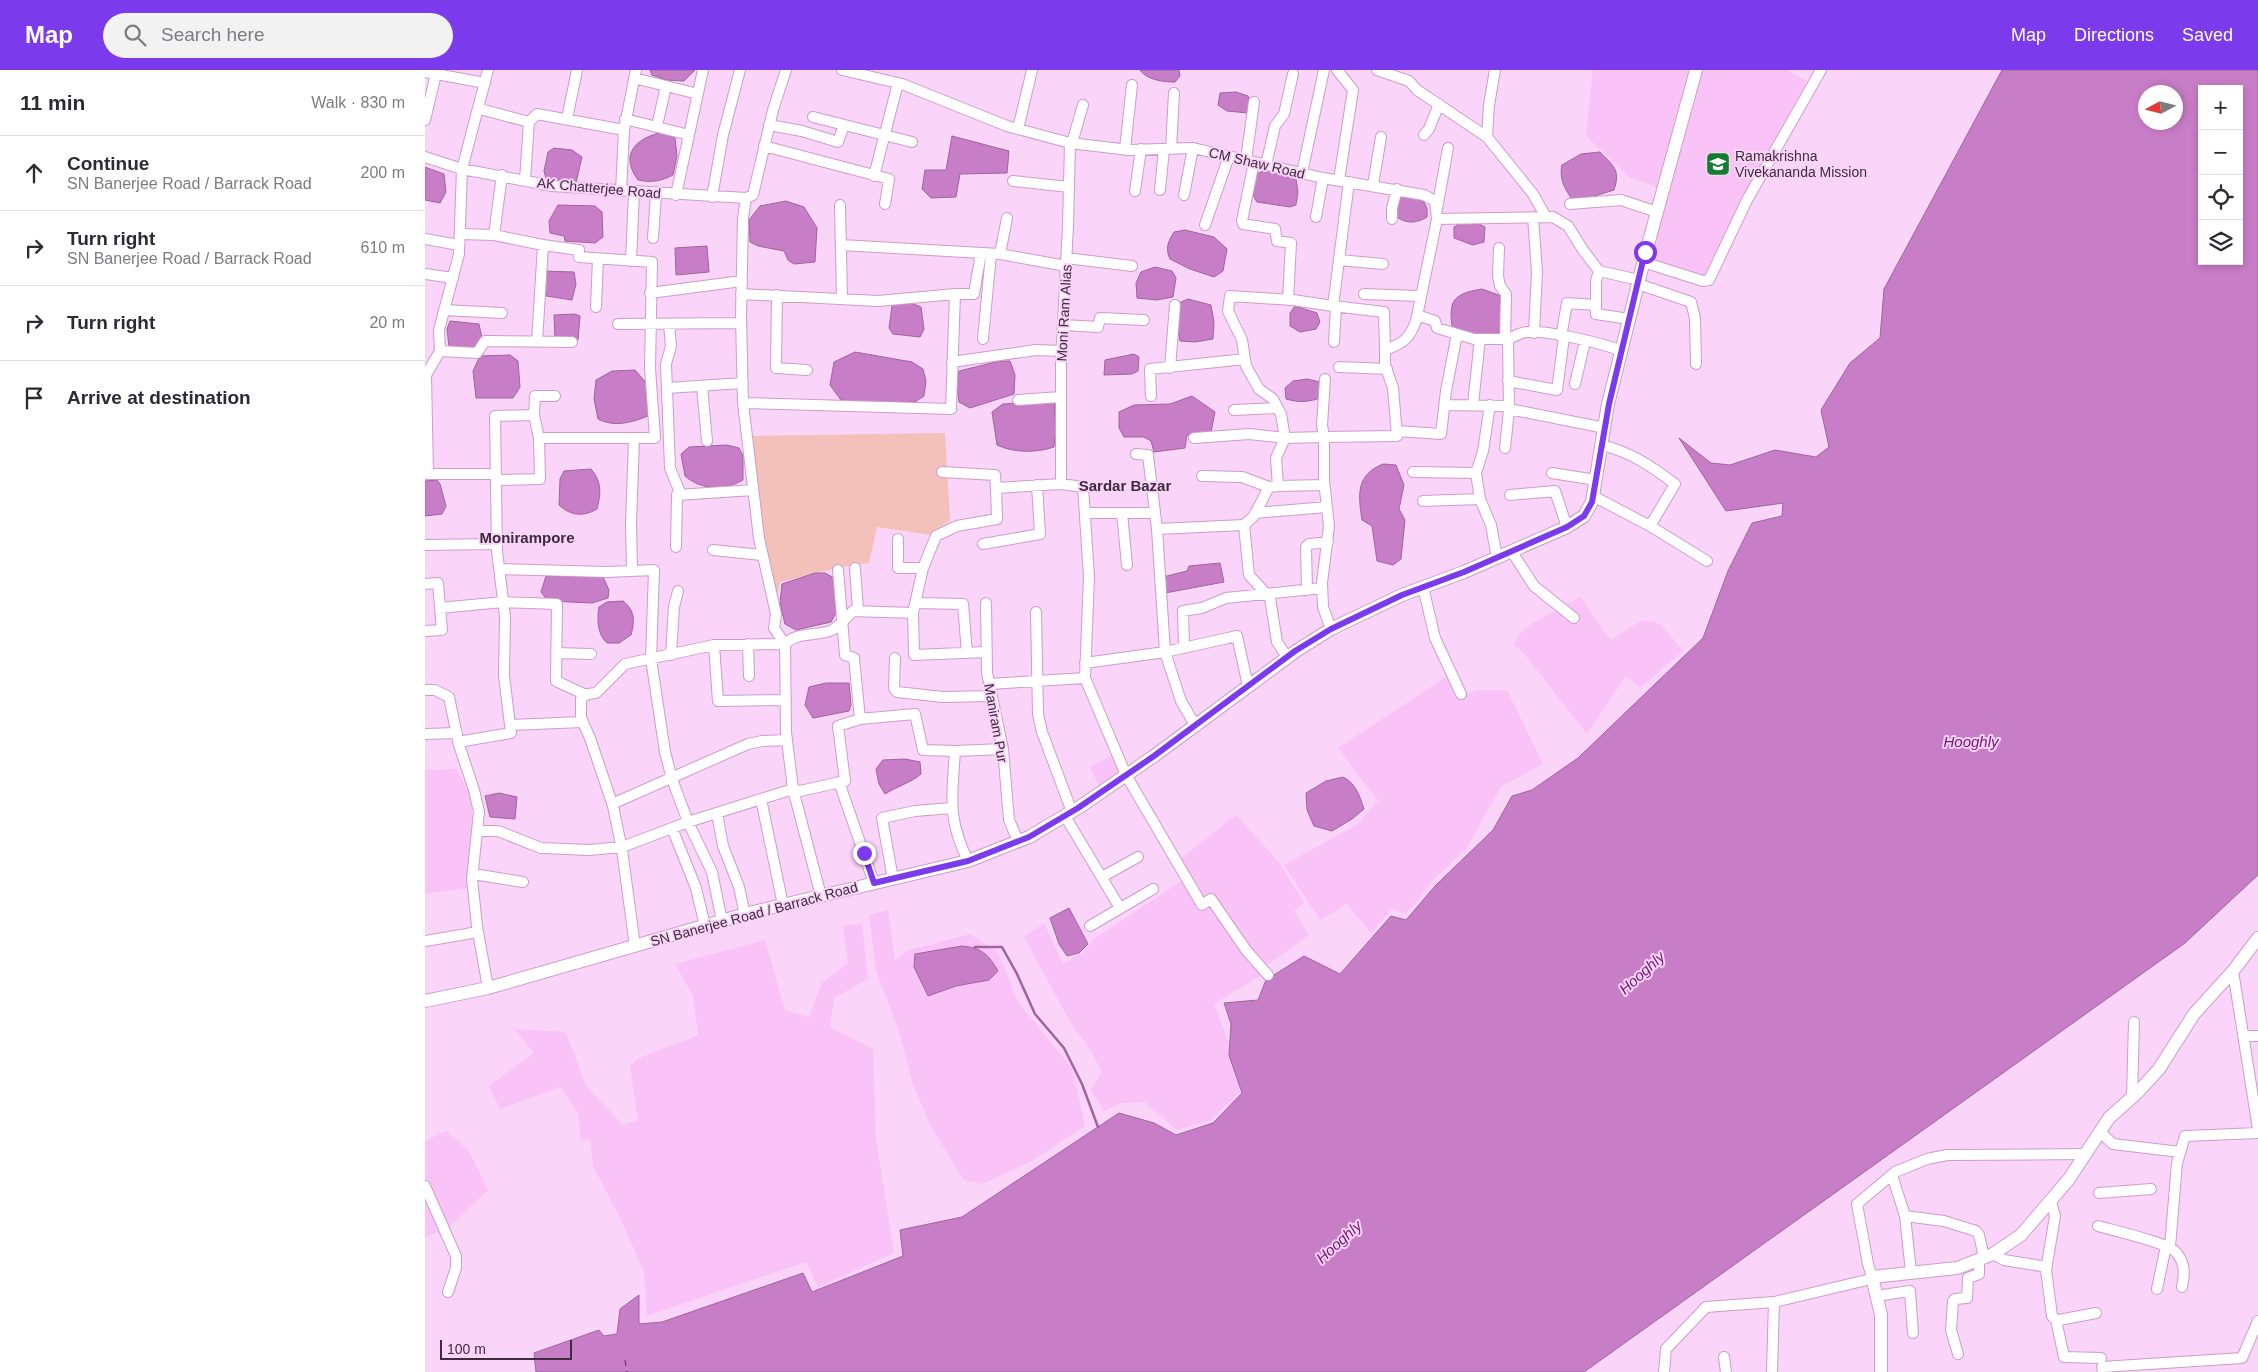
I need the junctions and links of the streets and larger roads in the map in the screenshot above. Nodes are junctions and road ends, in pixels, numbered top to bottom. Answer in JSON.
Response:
{"nodes":[{"id":1,"x":488,"y":70,"type":"edge"},
{"id":2,"x":577,"y":70,"type":"edge"},
{"id":3,"x":703,"y":70,"type":"edge"},
{"id":4,"x":740,"y":70,"type":"edge"},
{"id":5,"x":786,"y":70,"type":"edge"},
{"id":6,"x":843,"y":70,"type":"edge"},
{"id":7,"x":1032,"y":70,"type":"edge"},
{"id":8,"x":1323,"y":70,"type":"edge"},
{"id":9,"x":1337,"y":70,"type":"edge"},
{"id":10,"x":1377,"y":70,"type":"edge"},
{"id":11,"x":1495,"y":70,"type":"edge"},
{"id":12,"x":1695,"y":70,"type":"edge"},
{"id":13,"x":1821,"y":70,"type":"edge"},
{"id":14,"x":429,"y":72,"type":"edge"},
{"id":15,"x":635,"y":74,"type":"edge"},
{"id":16,"x":874,"y":74,"type":"edge"},
{"id":17,"x":1293,"y":74,"type":"dead end"},
{"id":18,"x":485,"y":83,"type":"junction"},
{"id":19,"x":898,"y":83,"type":"junction"},
{"id":20,"x":1132,"y":85,"type":"dead end"},
{"id":21,"x":666,"y":86,"type":"junction"},
{"id":22,"x":1174,"y":93,"type":"dead end"},
{"id":23,"x":698,"y":94,"type":"junction"},
{"id":24,"x":1255,"y":102,"type":"dead end"},
{"id":25,"x":1439,"y":104,"type":"junction"},
{"id":26,"x":1083,"y":106,"type":"dead end"},
{"id":27,"x":479,"y":109,"type":"junction"},
{"id":28,"x":813,"y":117,"type":"dead end"},
{"id":29,"x":425,"y":119,"type":"edge"},
{"id":30,"x":567,"y":119,"type":"junction"},
{"id":31,"x":529,"y":122,"type":"junction"},
{"id":32,"x":625,"y":124,"type":"junction"},
{"id":33,"x":769,"y":125,"type":"junction"},
{"id":34,"x":843,"y":125,"type":"junction"},
{"id":35,"x":657,"y":126,"type":"junction"},
{"id":36,"x":1018,"y":129,"type":"junction"},
{"id":37,"x":689,"y":135,"type":"junction"},
{"id":38,"x":885,"y":135,"type":"junction"},
{"id":39,"x":1424,"y":135,"type":"dead end"},
{"id":40,"x":1381,"y":137,"type":"dead end"},
{"id":41,"x":1487,"y":137,"type":"junction"},
{"id":42,"x":912,"y":142,"type":"dead end"},
{"id":43,"x":1071,"y":143,"type":"junction"},
{"id":44,"x":765,"y":146,"type":"junction"},
{"id":45,"x":1193,"y":148,"type":"junction"},
{"id":46,"x":1448,"y":148,"type":"dead end"},
{"id":47,"x":1125,"y":149,"type":"junction"},
{"id":48,"x":1141,"y":149,"type":"junction"},
{"id":49,"x":1168,"y":149,"type":"junction"},
{"id":50,"x":1229,"y":156,"type":"junction"},
{"id":51,"x":425,"y":157,"type":"edge"},
{"id":52,"x":1250,"y":161,"type":"junction"},
{"id":53,"x":1266,"y":165,"type":"junction"},
{"id":54,"x":462,"y":169,"type":"junction"},
{"id":55,"x":1302,"y":173,"type":"junction"},
{"id":56,"x":502,"y":175,"type":"junction"},
{"id":57,"x":874,"y":176,"type":"junction"},
{"id":58,"x":1323,"y":178,"type":"junction"},
{"id":59,"x":525,"y":180,"type":"junction"},
{"id":60,"x":1013,"y":181,"type":"dead end"},
{"id":61,"x":1344,"y":181,"type":"junction"},
{"id":62,"x":1373,"y":185,"type":"junction"},
{"id":63,"x":1069,"y":187,"type":"junction"},
{"id":64,"x":1397,"y":189,"type":"junction"},
{"id":65,"x":1160,"y":190,"type":"dead end"},
{"id":66,"x":621,"y":191,"type":"junction"},
{"id":67,"x":1135,"y":191,"type":"dead end"},
{"id":68,"x":634,"y":192,"type":"junction"},
{"id":69,"x":655,"y":194,"type":"junction"},
{"id":70,"x":677,"y":195,"type":"junction"},
{"id":71,"x":1184,"y":195,"type":"dead end"},
{"id":72,"x":712,"y":197,"type":"junction"},
{"id":73,"x":746,"y":198,"type":"junction"},
{"id":74,"x":885,"y":204,"type":"dead end"},
{"id":75,"x":1570,"y":204,"type":"dead end"},
{"id":76,"x":840,"y":205,"type":"dead end"},
{"id":77,"x":1657,"y":212,"type":"junction"},
{"id":78,"x":1437,"y":216,"type":"junction"},
{"id":79,"x":1316,"y":217,"type":"dead end"},
{"id":80,"x":1533,"y":217,"type":"junction"},
{"id":81,"x":1546,"y":217,"type":"junction"},
{"id":82,"x":1007,"y":218,"type":"dead end"},
{"id":83,"x":1391,"y":219,"type":"dead end"},
{"id":84,"x":1205,"y":225,"type":"dead end"},
{"id":85,"x":494,"y":235,"type":"junction"},
{"id":86,"x":653,"y":238,"type":"dead end"},
{"id":87,"x":425,"y":239,"type":"edge"},
{"id":88,"x":460,"y":240,"type":"junction"},
{"id":89,"x":543,"y":245,"type":"junction"},
{"id":90,"x":841,"y":245,"type":"junction"},
{"id":91,"x":1499,"y":248,"type":"dead end"},
{"id":92,"x":991,"y":254,"type":"junction"},
{"id":93,"x":598,"y":259,"type":"junction"},
{"id":94,"x":1339,"y":260,"type":"junction"},
{"id":95,"x":631,"y":261,"type":"junction"},
{"id":96,"x":1066,"y":262,"type":"junction"},
{"id":97,"x":1643,"y":262,"type":"junction"},
{"id":98,"x":1383,"y":264,"type":"dead end"},
{"id":99,"x":1131,"y":266,"type":"dead end"},
{"id":100,"x":1599,"y":271,"type":"junction"},
{"id":101,"x":425,"y":274,"type":"edge"},
{"id":102,"x":453,"y":278,"type":"junction"},
{"id":103,"x":741,"y":281,"type":"junction"},
{"id":104,"x":1638,"y":282,"type":"junction"},
{"id":105,"x":650,"y":293,"type":"junction"},
{"id":106,"x":741,"y":294,"type":"junction"},
{"id":107,"x":955,"y":294,"type":"junction"},
{"id":108,"x":1364,"y":294,"type":"dead end"},
{"id":109,"x":777,"y":295,"type":"junction"},
{"id":110,"x":1420,"y":296,"type":"junction"},
{"id":111,"x":842,"y":299,"type":"junction"},
{"id":112,"x":1288,"y":300,"type":"junction"},
{"id":113,"x":1175,"y":305,"type":"dead end"},
{"id":114,"x":1596,"y":305,"type":"junction"},
{"id":115,"x":1335,"y":306,"type":"junction"},
{"id":116,"x":596,"y":307,"type":"dead end"},
{"id":117,"x":444,"y":310,"type":"junction"},
{"id":118,"x":502,"y":313,"type":"dead end"},
{"id":119,"x":1417,"y":316,"type":"junction"},
{"id":120,"x":1629,"y":319,"type":"junction"},
{"id":121,"x":1144,"y":320,"type":"dead end"},
{"id":122,"x":741,"y":323,"type":"junction"},
{"id":123,"x":618,"y":324,"type":"dead end"},
{"id":124,"x":669,"y":324,"type":"junction"},
{"id":125,"x":649,"y":325,"type":"junction"},
{"id":126,"x":1063,"y":325,"type":"junction"},
{"id":127,"x":1534,"y":333,"type":"junction"},
{"id":128,"x":1457,"y":334,"type":"junction"},
{"id":129,"x":1563,"y":337,"type":"junction"},
{"id":130,"x":983,"y":339,"type":"dead end"},
{"id":131,"x":1480,"y":339,"type":"junction"},
{"id":132,"x":1507,"y":339,"type":"junction"},
{"id":133,"x":1585,"y":341,"type":"junction"},
{"id":134,"x":537,"y":342,"type":"junction"},
{"id":135,"x":572,"y":342,"type":"dead end"},
{"id":136,"x":1334,"y":342,"type":"dead end"},
{"id":137,"x":1385,"y":350,"type":"junction"},
{"id":138,"x":440,"y":351,"type":"junction"},
{"id":139,"x":1062,"y":351,"type":"junction"},
{"id":140,"x":1621,"y":351,"type":"junction"},
{"id":141,"x":1245,"y":359,"type":"junction"},
{"id":142,"x":952,"y":362,"type":"junction"},
{"id":143,"x":429,"y":364,"type":"edge"},
{"id":144,"x":1697,"y":364,"type":"dead end"},
{"id":145,"x":1339,"y":367,"type":"dead end"},
{"id":146,"x":1170,"y":368,"type":"junction"},
{"id":147,"x":1387,"y":369,"type":"junction"},
{"id":148,"x":807,"y":370,"type":"dead end"},
{"id":149,"x":1325,"y":379,"type":"dead end"},
{"id":150,"x":1508,"y":381,"type":"junction"},
{"id":151,"x":743,"y":384,"type":"junction"},
{"id":152,"x":1575,"y":384,"type":"dead end"},
{"id":153,"x":702,"y":387,"type":"junction"},
{"id":154,"x":667,"y":388,"type":"junction"},
{"id":155,"x":555,"y":396,"type":"dead end"},
{"id":156,"x":1151,"y":396,"type":"dead end"},
{"id":157,"x":1061,"y":397,"type":"junction"},
{"id":158,"x":1017,"y":400,"type":"dead end"},
{"id":159,"x":743,"y":403,"type":"junction"},
{"id":160,"x":1445,"y":404,"type":"junction"},
{"id":161,"x":1473,"y":404,"type":"junction"},
{"id":162,"x":1490,"y":405,"type":"junction"},
{"id":163,"x":1278,"y":408,"type":"junction"},
{"id":164,"x":1509,"y":408,"type":"junction"},
{"id":165,"x":1234,"y":410,"type":"dead end"},
{"id":166,"x":534,"y":415,"type":"junction"},
{"id":167,"x":1605,"y":428,"type":"junction"},
{"id":168,"x":1397,"y":431,"type":"junction"},
{"id":169,"x":426,"y":434,"type":"edge"},
{"id":170,"x":1323,"y":437,"type":"junction"},
{"id":171,"x":539,"y":438,"type":"junction"},
{"id":172,"x":1194,"y":438,"type":"dead end"},
{"id":173,"x":1285,"y":438,"type":"junction"},
{"id":174,"x":634,"y":439,"type":"junction"},
{"id":175,"x":707,"y":441,"type":"dead end"},
{"id":176,"x":1601,"y":445,"type":"junction"},
{"id":177,"x":1505,"y":448,"type":"dead end"},
{"id":178,"x":1136,"y":454,"type":"dead end"},
{"id":179,"x":426,"y":458,"type":"edge"},
{"id":180,"x":942,"y":472,"type":"dead end"},
{"id":181,"x":1413,"y":472,"type":"dead end"},
{"id":182,"x":1476,"y":473,"type":"junction"},
{"id":183,"x":1552,"y":473,"type":"dead end"},
{"id":184,"x":1201,"y":476,"type":"dead end"},
{"id":185,"x":496,"y":477,"type":"junction"},
{"id":186,"x":1596,"y":480,"type":"junction"},
{"id":187,"x":1061,"y":484,"type":"junction"},
{"id":188,"x":1037,"y":485,"type":"junction"},
{"id":189,"x":1274,"y":486,"type":"junction"},
{"id":190,"x":1324,"y":486,"type":"junction"},
{"id":191,"x":996,"y":488,"type":"junction"},
{"id":192,"x":753,"y":490,"type":"junction"},
{"id":193,"x":681,"y":495,"type":"junction"},
{"id":194,"x":1509,"y":495,"type":"dead end"},
{"id":195,"x":1593,"y":496,"type":"junction"},
{"id":196,"x":1480,"y":499,"type":"junction"},
{"id":197,"x":1423,"y":500,"type":"dead end"},
{"id":198,"x":1327,"y":507,"type":"junction"},
{"id":199,"x":1085,"y":513,"type":"junction"},
{"id":200,"x":1122,"y":513,"type":"junction"},
{"id":201,"x":1154,"y":513,"type":"junction"},
{"id":202,"x":1255,"y":514,"type":"junction"},
{"id":203,"x":1244,"y":525,"type":"junction"},
{"id":204,"x":1649,"y":526,"type":"junction"},
{"id":205,"x":1567,"y":527,"type":"junction"},
{"id":206,"x":1157,"y":528,"type":"junction"},
{"id":207,"x":898,"y":539,"type":"dead end"},
{"id":208,"x":1328,"y":542,"type":"junction"},
{"id":209,"x":497,"y":544,"type":"junction"},
{"id":210,"x":983,"y":544,"type":"dead end"},
{"id":211,"x":425,"y":545,"type":"edge"},
{"id":212,"x":676,"y":547,"type":"dead end"},
{"id":213,"x":713,"y":550,"type":"dead end"},
{"id":214,"x":1512,"y":552,"type":"junction"},
{"id":215,"x":763,"y":555,"type":"junction"},
{"id":216,"x":1497,"y":558,"type":"junction"},
{"id":217,"x":1707,"y":562,"type":"dead end"},
{"id":218,"x":1127,"y":565,"type":"dead end"},
{"id":219,"x":855,"y":568,"type":"dead end"},
{"id":220,"x":923,"y":568,"type":"junction"},
{"id":221,"x":499,"y":569,"type":"junction"},
{"id":222,"x":838,"y":570,"type":"dead end"},
{"id":223,"x":633,"y":571,"type":"junction"},
{"id":224,"x":425,"y":584,"type":"edge"},
{"id":225,"x":1423,"y":587,"type":"junction"},
{"id":226,"x":1322,"y":588,"type":"junction"},
{"id":227,"x":1307,"y":590,"type":"junction"},
{"id":228,"x":678,"y":591,"type":"dead end"},
{"id":229,"x":1266,"y":594,"type":"junction"},
{"id":230,"x":503,"y":602,"type":"junction"},
{"id":231,"x":986,"y":603,"type":"dead end"},
{"id":232,"x":440,"y":608,"type":"junction"},
{"id":233,"x":914,"y":608,"type":"junction"},
{"id":234,"x":859,"y":611,"type":"junction"},
{"id":235,"x":1036,"y":612,"type":"dead end"},
{"id":236,"x":1574,"y":618,"type":"dead end"},
{"id":237,"x":843,"y":621,"type":"junction"},
{"id":238,"x":1331,"y":629,"type":"junction"},
{"id":239,"x":425,"y":632,"type":"edge"},
{"id":240,"x":748,"y":644,"type":"junction"},
{"id":241,"x":785,"y":644,"type":"junction"},
{"id":242,"x":714,"y":645,"type":"junction"},
{"id":243,"x":1184,"y":648,"type":"junction"},
{"id":244,"x":986,"y":652,"type":"junction"},
{"id":245,"x":1165,"y":652,"type":"junction"},
{"id":246,"x":556,"y":653,"type":"junction"},
{"id":247,"x":967,"y":653,"type":"junction"},
{"id":248,"x":591,"y":654,"type":"dead end"},
{"id":249,"x":671,"y":655,"type":"junction"},
{"id":250,"x":1287,"y":657,"type":"junction"},
{"id":251,"x":895,"y":658,"type":"dead end"},
{"id":252,"x":651,"y":659,"type":"junction"},
{"id":253,"x":1085,"y":663,"type":"junction"},
{"id":254,"x":749,"y":676,"type":"dead end"},
{"id":255,"x":1085,"y":678,"type":"junction"},
{"id":256,"x":1038,"y":682,"type":"junction"},
{"id":257,"x":989,"y":684,"type":"junction"},
{"id":258,"x":1249,"y":686,"type":"junction"},
{"id":259,"x":425,"y":690,"type":"edge"},
{"id":260,"x":1461,"y":694,"type":"dead end"},
{"id":261,"x":586,"y":695,"type":"junction"},
{"id":262,"x":991,"y":696,"type":"junction"},
{"id":263,"x":786,"y":700,"type":"junction"},
{"id":264,"x":860,"y":719,"type":"junction"},
{"id":265,"x":583,"y":722,"type":"junction"},
{"id":266,"x":510,"y":725,"type":"junction"},
{"id":267,"x":1195,"y":725,"type":"junction"},
{"id":268,"x":425,"y":734,"type":"edge"},
{"id":269,"x":457,"y":738,"type":"junction"},
{"id":270,"x":787,"y":740,"type":"junction"},
{"id":271,"x":1003,"y":749,"type":"junction"},
{"id":272,"x":955,"y":751,"type":"junction"},
{"id":273,"x":1127,"y":775,"type":"junction"},
{"id":274,"x":672,"y":779,"type":"junction"},
{"id":275,"x":839,"y":782,"type":"junction"},
{"id":276,"x":793,"y":789,"type":"junction"},
{"id":277,"x":761,"y":799,"type":"junction"},
{"id":278,"x":612,"y":804,"type":"junction"},
{"id":279,"x":951,"y":808,"type":"junction"},
{"id":280,"x":717,"y":813,"type":"junction"},
{"id":281,"x":1068,"y":814,"type":"junction"},
{"id":282,"x":688,"y":822,"type":"junction"},
{"id":283,"x":672,"y":828,"type":"junction"},
{"id":284,"x":477,"y":831,"type":"junction"},
{"id":285,"x":1018,"y":841,"type":"junction"},
{"id":286,"x":622,"y":847,"type":"junction"},
{"id":287,"x":1138,"y":857,"type":"dead end"},
{"id":288,"x":968,"y":861,"type":"junction"},
{"id":289,"x":473,"y":874,"type":"junction"},
{"id":290,"x":1102,"y":877,"type":"junction"},
{"id":291,"x":893,"y":879,"type":"junction"},
{"id":292,"x":523,"y":882,"type":"dead end"},
{"id":293,"x":874,"y":883,"type":"junction"},
{"id":294,"x":1153,"y":889,"type":"dead end"},
{"id":295,"x":821,"y":896,"type":"junction"},
{"id":296,"x":783,"y":905,"type":"junction"},
{"id":297,"x":1120,"y":908,"type":"junction"},
{"id":298,"x":745,"y":914,"type":"junction"},
{"id":299,"x":722,"y":921,"type":"junction"},
{"id":300,"x":705,"y":926,"type":"junction"},
{"id":301,"x":1090,"y":926,"type":"dead end"},
{"id":302,"x":478,"y":932,"type":"junction"},
{"id":303,"x":2258,"y":938,"type":"edge"},
{"id":304,"x":425,"y":941,"type":"edge"},
{"id":305,"x":635,"y":946,"type":"junction"},
{"id":306,"x":2233,"y":971,"type":"junction"},
{"id":307,"x":1268,"y":975,"type":"dead end"},
{"id":308,"x":488,"y":988,"type":"junction"},
{"id":309,"x":425,"y":1001,"type":"edge"},
{"id":310,"x":2134,"y":1022,"type":"dead end"},
{"id":311,"x":2243,"y":1036,"type":"junction"},
{"id":312,"x":2258,"y":1036,"type":"edge"},
{"id":313,"x":2132,"y":1098,"type":"junction"},
{"id":314,"x":2258,"y":1131,"type":"edge"},
{"id":315,"x":2100,"y":1132,"type":"junction"},
{"id":316,"x":2180,"y":1152,"type":"junction"},
{"id":317,"x":2087,"y":1154,"type":"junction"},
{"id":318,"x":1892,"y":1175,"type":"junction"},
{"id":319,"x":425,"y":1186,"type":"edge"},
{"id":320,"x":2151,"y":1190,"type":"dead end"},
{"id":321,"x":2099,"y":1193,"type":"dead end"},
{"id":322,"x":2051,"y":1202,"type":"junction"},
{"id":323,"x":1905,"y":1216,"type":"junction"},
{"id":324,"x":2098,"y":1226,"type":"dead end"},
{"id":325,"x":2168,"y":1247,"type":"junction"},
{"id":326,"x":1985,"y":1257,"type":"junction"},
{"id":327,"x":2047,"y":1268,"type":"junction"},
{"id":328,"x":1911,"y":1272,"type":"junction"},
{"id":329,"x":1872,"y":1278,"type":"junction"},
{"id":330,"x":2183,"y":1287,"type":"dead end"},
{"id":331,"x":2157,"y":1289,"type":"dead end"},
{"id":332,"x":449,"y":1292,"type":"dead end"},
{"id":333,"x":1876,"y":1296,"type":"junction"},
{"id":334,"x":1774,"y":1302,"type":"junction"},
{"id":335,"x":2096,"y":1313,"type":"dead end"},
{"id":336,"x":2056,"y":1320,"type":"junction"},
{"id":337,"x":2258,"y":1321,"type":"edge"},
{"id":338,"x":1913,"y":1333,"type":"dead end"},
{"id":339,"x":1958,"y":1354,"type":"dead end"},
{"id":340,"x":1724,"y":1357,"type":"dead end"},
{"id":341,"x":2101,"y":1358,"type":"dead end"},
{"id":342,"x":1664,"y":1372,"type":"edge"},
{"id":343,"x":1726,"y":1372,"type":"edge"},
{"id":344,"x":1772,"y":1372,"type":"edge"},
{"id":345,"x":1881,"y":1372,"type":"edge"},
{"id":346,"x":2103,"y":1372,"type":"edge"}],
"edges":[{"from":1,"to":18,"type":"street"},
{"from":2,"to":30,"type":"street"},
{"from":3,"to":23,"type":"street"},
{"from":4,"to":72,"type":"street"},
{"from":5,"to":33,"type":"street"},
{"from":6,"to":16,"type":"street","name":"CM Shaw Road"},
{"from":7,"to":36,"type":"street"},
{"from":8,"to":55,"type":"street"},
{"from":9,"to":61,"type":"street"},
{"from":10,"to":25,"type":"street"},
{"from":11,"to":41,"type":"street"},
{"from":12,"to":77,"type":"street","name":"SN Banerjee Road / Barrack Road"},
{"from":13,"to":97,"type":"street"},
{"from":14,"to":18,"type":"street"},
{"from":14,"to":29,"type":"street"},
{"from":15,"to":21,"type":"street"},
{"from":15,"to":32,"type":"street"},
{"from":16,"to":19,"type":"street","name":"CM Shaw Road"},
{"from":17,"to":53,"type":"street"},
{"from":18,"to":27,"type":"street"},
{"from":19,"to":36,"type":"street","name":"CM Shaw Road"},
{"from":19,"to":38,"type":"street"},
{"from":20,"to":47,"type":"street"},
{"from":21,"to":23,"type":"street"},
{"from":21,"to":35,"type":"street"},
{"from":22,"to":49,"type":"street"},
{"from":23,"to":37,"type":"street"},
{"from":24,"to":52,"type":"street"},
{"from":25,"to":39,"type":"street"},
{"from":25,"to":41,"type":"street"},
{"from":26,"to":43,"type":"street","name":"Moni Ram Alias"},
{"from":27,"to":31,"type":"street"},
{"from":27,"to":54,"type":"street"},
{"from":28,"to":34,"type":"street"},
{"from":30,"to":31,"type":"street"},
{"from":30,"to":32,"type":"street"},
{"from":31,"to":59,"type":"street"},
{"from":32,"to":35,"type":"street"},
{"from":32,"to":66,"type":"street"},
{"from":33,"to":34,"type":"street"},
{"from":33,"to":44,"type":"street"},
{"from":34,"to":38,"type":"street"},
{"from":35,"to":37,"type":"street"},
{"from":36,"to":43,"type":"street","name":"CM Shaw Road"},
{"from":37,"to":70,"type":"street"},
{"from":38,"to":42,"type":"street"},
{"from":38,"to":57,"type":"street"},
{"from":40,"to":62,"type":"street"},
{"from":41,"to":81,"type":"street"},
{"from":43,"to":47,"type":"street","name":"CM Shaw Road"},
{"from":43,"to":63,"type":"street","name":"Moni Ram Alias"},
{"from":44,"to":57,"type":"street"},
{"from":44,"to":73,"type":"street"},
{"from":45,"to":49,"type":"street","name":"CM Shaw Road"},
{"from":45,"to":50,"type":"street","name":"CM Shaw Road"},
{"from":45,"to":71,"type":"street"},
{"from":46,"to":78,"type":"street"},
{"from":47,"to":48,"type":"street","name":"CM Shaw Road"},
{"from":48,"to":49,"type":"street","name":"CM Shaw Road"},
{"from":48,"to":67,"type":"street"},
{"from":49,"to":65,"type":"street"},
{"from":50,"to":52,"type":"street","name":"CM Shaw Road"},
{"from":50,"to":84,"type":"street"},
{"from":51,"to":54,"type":"street","name":"AK Chatterjee Road"},
{"from":52,"to":53,"type":"street","name":"CM Shaw Road"},
{"from":52,"to":112,"type":"street"},
{"from":53,"to":55,"type":"street","name":"CM Shaw Road"},
{"from":54,"to":56,"type":"street","name":"AK Chatterjee Road"},
{"from":54,"to":88,"type":"street"},
{"from":55,"to":58,"type":"street","name":"CM Shaw Road"},
{"from":56,"to":59,"type":"street","name":"AK Chatterjee Road"},
{"from":56,"to":85,"type":"street"},
{"from":57,"to":74,"type":"street"},
{"from":58,"to":61,"type":"street","name":"CM Shaw Road"},
{"from":58,"to":79,"type":"street"},
{"from":59,"to":66,"type":"street","name":"AK Chatterjee Road"},
{"from":60,"to":63,"type":"street"},
{"from":61,"to":62,"type":"street","name":"CM Shaw Road"},
{"from":61,"to":94,"type":"street"},
{"from":62,"to":64,"type":"street","name":"CM Shaw Road"},
{"from":63,"to":96,"type":"street","name":"Moni Ram Alias"},
{"from":64,"to":78,"type":"street","name":"CM Shaw Road"},
{"from":64,"to":83,"type":"street"},
{"from":66,"to":68,"type":"street","name":"AK Chatterjee Road"},
{"from":68,"to":69,"type":"street","name":"AK Chatterjee Road"},
{"from":68,"to":95,"type":"street"},
{"from":69,"to":70,"type":"street","name":"AK Chatterjee Road"},
{"from":69,"to":86,"type":"street"},
{"from":70,"to":72,"type":"street","name":"AK Chatterjee Road"},
{"from":72,"to":73,"type":"street","name":"AK Chatterjee Road"},
{"from":73,"to":103,"type":"street"},
{"from":75,"to":77,"type":"street"},
{"from":76,"to":90,"type":"street"},
{"from":77,"to":97,"type":"street","name":"SN Banerjee Road / Barrack Road"},
{"from":78,"to":80,"type":"street"},
{"from":78,"to":110,"type":"street"},
{"from":80,"to":81,"type":"street"},
{"from":80,"to":127,"type":"street"},
{"from":81,"to":100,"type":"street"},
{"from":82,"to":92,"type":"street"},
{"from":85,"to":88,"type":"street"},
{"from":85,"to":89,"type":"street"},
{"from":87,"to":88,"type":"street"},
{"from":88,"to":102,"type":"street"},
{"from":89,"to":93,"type":"street"},
{"from":89,"to":134,"type":"street"},
{"from":90,"to":92,"type":"street"},
{"from":90,"to":111,"type":"street"},
{"from":91,"to":132,"type":"street"},
{"from":92,"to":96,"type":"street"},
{"from":92,"to":107,"type":"street"},
{"from":92,"to":130,"type":"street"},
{"from":93,"to":95,"type":"street"},
{"from":93,"to":116,"type":"street"},
{"from":94,"to":98,"type":"street"},
{"from":94,"to":115,"type":"street"},
{"from":95,"to":105,"type":"street"},
{"from":96,"to":99,"type":"street"},
{"from":96,"to":126,"type":"street","name":"Moni Ram Alias"},
{"from":97,"to":104,"type":"street","name":"SN Banerjee Road / Barrack Road"},
{"from":100,"to":104,"type":"street"},
{"from":100,"to":114,"type":"street"},
{"from":101,"to":102,"type":"street"},
{"from":102,"to":117,"type":"street"},
{"from":103,"to":105,"type":"street"},
{"from":103,"to":106,"type":"street"},
{"from":104,"to":120,"type":"street","name":"SN Banerjee Road / Barrack Road"},
{"from":104,"to":144,"type":"street"},
{"from":105,"to":125,"type":"street"},
{"from":106,"to":109,"type":"street"},
{"from":106,"to":122,"type":"street"},
{"from":107,"to":111,"type":"street"},
{"from":107,"to":142,"type":"street"},
{"from":108,"to":110,"type":"street"},
{"from":109,"to":111,"type":"street"},
{"from":109,"to":148,"type":"street"},
{"from":110,"to":119,"type":"street"},
{"from":112,"to":115,"type":"street"},
{"from":112,"to":141,"type":"street"},
{"from":113,"to":146,"type":"street"},
{"from":114,"to":120,"type":"street"},
{"from":114,"to":129,"type":"street"},
{"from":115,"to":136,"type":"street"},
{"from":115,"to":137,"type":"street"},
{"from":117,"to":118,"type":"street"},
{"from":117,"to":138,"type":"street"},
{"from":119,"to":128,"type":"street"},
{"from":119,"to":137,"type":"street"},
{"from":120,"to":140,"type":"street","name":"SN Banerjee Road / Barrack Road"},
{"from":121,"to":126,"type":"street"},
{"from":122,"to":124,"type":"street"},
{"from":122,"to":151,"type":"street"},
{"from":123,"to":125,"type":"street"},
{"from":124,"to":125,"type":"street"},
{"from":124,"to":154,"type":"street"},
{"from":125,"to":174,"type":"street"},
{"from":126,"to":139,"type":"street","name":"Moni Ram Alias"},
{"from":127,"to":129,"type":"street"},
{"from":127,"to":132,"type":"street"},
{"from":128,"to":131,"type":"street"},
{"from":128,"to":160,"type":"street"},
{"from":129,"to":133,"type":"street"},
{"from":129,"to":150,"type":"street"},
{"from":131,"to":132,"type":"street"},
{"from":131,"to":161,"type":"street"},
{"from":132,"to":150,"type":"street"},
{"from":133,"to":140,"type":"street"},
{"from":133,"to":152,"type":"street"},
{"from":134,"to":135,"type":"street"},
{"from":134,"to":138,"type":"street"},
{"from":137,"to":147,"type":"street"},
{"from":138,"to":143,"type":"street"},
{"from":139,"to":142,"type":"street"},
{"from":139,"to":157,"type":"street","name":"Moni Ram Alias"},
{"from":140,"to":167,"type":"street","name":"SN Banerjee Road / Barrack Road"},
{"from":141,"to":146,"type":"street"},
{"from":141,"to":163,"type":"street"},
{"from":142,"to":159,"type":"street"},
{"from":143,"to":169,"type":"street"},
{"from":145,"to":147,"type":"street"},
{"from":146,"to":156,"type":"street"},
{"from":147,"to":168,"type":"street"},
{"from":149,"to":170,"type":"street"},
{"from":150,"to":164,"type":"street"},
{"from":151,"to":153,"type":"street"},
{"from":151,"to":159,"type":"street"},
{"from":153,"to":154,"type":"street"},
{"from":153,"to":175,"type":"street"},
{"from":154,"to":193,"type":"street"},
{"from":155,"to":166,"type":"street"},
{"from":157,"to":158,"type":"street"},
{"from":157,"to":187,"type":"street","name":"Moni Ram Alias"},
{"from":159,"to":192,"type":"street"},
{"from":160,"to":161,"type":"street"},
{"from":160,"to":168,"type":"street"},
{"from":161,"to":162,"type":"street"},
{"from":162,"to":164,"type":"street"},
{"from":162,"to":182,"type":"street"},
{"from":163,"to":165,"type":"street"},
{"from":163,"to":173,"type":"street"},
{"from":164,"to":167,"type":"street"},
{"from":164,"to":177,"type":"street"},
{"from":166,"to":171,"type":"street"},
{"from":166,"to":185,"type":"street"},
{"from":167,"to":176,"type":"street","name":"SN Banerjee Road / Barrack Road"},
{"from":168,"to":170,"type":"street"},
{"from":169,"to":179,"type":"street"},
{"from":170,"to":173,"type":"street"},
{"from":170,"to":190,"type":"street"},
{"from":171,"to":174,"type":"street"},
{"from":171,"to":185,"type":"street"},
{"from":172,"to":173,"type":"street"},
{"from":173,"to":189,"type":"street"},
{"from":174,"to":223,"type":"street"},
{"from":176,"to":186,"type":"street","name":"SN Banerjee Road / Barrack Road"},
{"from":176,"to":204,"type":"street"},
{"from":178,"to":201,"type":"street"},
{"from":179,"to":185,"type":"street"},
{"from":180,"to":191,"type":"street"},
{"from":181,"to":182,"type":"street"},
{"from":182,"to":196,"type":"street"},
{"from":183,"to":186,"type":"street"},
{"from":184,"to":189,"type":"street"},
{"from":185,"to":209,"type":"street"},
{"from":186,"to":195,"type":"street","name":"SN Banerjee Road / Barrack Road"},
{"from":187,"to":188,"type":"street"},
{"from":187,"to":199,"type":"street"},
{"from":188,"to":191,"type":"street"},
{"from":188,"to":210,"type":"street"},
{"from":189,"to":190,"type":"street"},
{"from":189,"to":202,"type":"street"},
{"from":190,"to":198,"type":"street"},
{"from":191,"to":220,"type":"street"},
{"from":192,"to":193,"type":"street"},
{"from":192,"to":215,"type":"street"},
{"from":193,"to":212,"type":"street"},
{"from":194,"to":205,"type":"street"},
{"from":195,"to":204,"type":"street"},
{"from":195,"to":205,"type":"street","name":"SN Banerjee Road / Barrack Road"},
{"from":196,"to":197,"type":"street"},
{"from":196,"to":216,"type":"street"},
{"from":198,"to":202,"type":"street"},
{"from":198,"to":208,"type":"street"},
{"from":199,"to":200,"type":"street"},
{"from":199,"to":253,"type":"street"},
{"from":200,"to":201,"type":"street"},
{"from":200,"to":218,"type":"street"},
{"from":201,"to":206,"type":"street"},
{"from":202,"to":203,"type":"street"},
{"from":203,"to":206,"type":"street"},
{"from":203,"to":229,"type":"street"},
{"from":204,"to":217,"type":"street"},
{"from":205,"to":214,"type":"street","name":"SN Banerjee Road / Barrack Road"},
{"from":206,"to":245,"type":"street"},
{"from":207,"to":220,"type":"street"},
{"from":208,"to":226,"type":"street"},
{"from":208,"to":227,"type":"street"},
{"from":209,"to":211,"type":"street"},
{"from":209,"to":221,"type":"street"},
{"from":213,"to":215,"type":"street"},
{"from":214,"to":216,"type":"street","name":"SN Banerjee Road / Barrack Road"},
{"from":214,"to":236,"type":"street"},
{"from":215,"to":241,"type":"street"},
{"from":216,"to":225,"type":"street","name":"SN Banerjee Road / Barrack Road"},
{"from":219,"to":234,"type":"street"},
{"from":220,"to":233,"type":"street"},
{"from":221,"to":223,"type":"street"},
{"from":221,"to":230,"type":"street"},
{"from":222,"to":237,"type":"street"},
{"from":223,"to":252,"type":"street"},
{"from":224,"to":232,"type":"street"},
{"from":225,"to":238,"type":"street","name":"SN Banerjee Road / Barrack Road"},
{"from":225,"to":260,"type":"street"},
{"from":226,"to":227,"type":"street"},
{"from":226,"to":238,"type":"street"},
{"from":227,"to":229,"type":"street"},
{"from":228,"to":249,"type":"street"},
{"from":229,"to":243,"type":"street"},
{"from":229,"to":250,"type":"street"},
{"from":230,"to":232,"type":"street"},
{"from":230,"to":246,"type":"street"},
{"from":230,"to":266,"type":"street"},
{"from":231,"to":244,"type":"street","name":"Maniram Pur"},
{"from":232,"to":239,"type":"street"},
{"from":233,"to":234,"type":"street"},
{"from":233,"to":247,"type":"street"},
{"from":233,"to":247,"type":"street"},
{"from":234,"to":237,"type":"street"},
{"from":235,"to":256,"type":"street"},
{"from":237,"to":241,"type":"street"},
{"from":237,"to":264,"type":"street"},
{"from":238,"to":250,"type":"street","name":"SN Banerjee Road / Barrack Road"},
{"from":240,"to":241,"type":"street"},
{"from":240,"to":242,"type":"street"},
{"from":240,"to":254,"type":"street"},
{"from":241,"to":263,"type":"street"},
{"from":242,"to":249,"type":"street"},
{"from":242,"to":263,"type":"street"},
{"from":243,"to":245,"type":"street"},
{"from":243,"to":258,"type":"street"},
{"from":244,"to":247,"type":"street"},
{"from":244,"to":257,"type":"street","name":"Maniram Pur"},
{"from":245,"to":253,"type":"street"},
{"from":245,"to":267,"type":"street"},
{"from":246,"to":248,"type":"street"},
{"from":246,"to":261,"type":"street"},
{"from":249,"to":252,"type":"street"},
{"from":250,"to":258,"type":"street","name":"SN Banerjee Road / Barrack Road"},
{"from":251,"to":262,"type":"street"},
{"from":252,"to":261,"type":"street"},
{"from":252,"to":274,"type":"street"},
{"from":253,"to":255,"type":"street"},
{"from":255,"to":256,"type":"street"},
{"from":255,"to":273,"type":"street"},
{"from":256,"to":257,"type":"street"},
{"from":256,"to":281,"type":"street"},
{"from":257,"to":262,"type":"street","name":"Maniram Pur"},
{"from":258,"to":267,"type":"street","name":"SN Banerjee Road / Barrack Road"},
{"from":259,"to":269,"type":"street"},
{"from":261,"to":265,"type":"street"},
{"from":262,"to":271,"type":"street","name":"Maniram Pur"},
{"from":263,"to":270,"type":"street"},
{"from":264,"to":272,"type":"street"},
{"from":264,"to":275,"type":"street"},
{"from":265,"to":266,"type":"street"},
{"from":265,"to":278,"type":"street"},
{"from":266,"to":269,"type":"street"},
{"from":267,"to":273,"type":"street","name":"SN Banerjee Road / Barrack Road"},
{"from":268,"to":269,"type":"street"},
{"from":269,"to":284,"type":"street"},
{"from":270,"to":274,"type":"street"},
{"from":270,"to":276,"type":"street"},
{"from":271,"to":272,"type":"street"},
{"from":271,"to":285,"type":"street","name":"Maniram Pur"},
{"from":272,"to":279,"type":"street"},
{"from":273,"to":281,"type":"street","name":"SN Banerjee Road / Barrack Road"},
{"from":273,"to":307,"type":"street"},
{"from":274,"to":278,"type":"street"},
{"from":274,"to":282,"type":"street"},
{"from":275,"to":276,"type":"street"},
{"from":275,"to":293,"type":"street"},
{"from":276,"to":277,"type":"street"},
{"from":276,"to":295,"type":"street"},
{"from":277,"to":280,"type":"street"},
{"from":277,"to":296,"type":"street"},
{"from":278,"to":286,"type":"street"},
{"from":279,"to":288,"type":"street"},
{"from":279,"to":291,"type":"street"},
{"from":280,"to":282,"type":"street"},
{"from":280,"to":298,"type":"street"},
{"from":281,"to":285,"type":"street","name":"SN Banerjee Road / Barrack Road"},
{"from":281,"to":290,"type":"street"},
{"from":282,"to":283,"type":"street"},
{"from":282,"to":299,"type":"street"},
{"from":283,"to":286,"type":"street"},
{"from":283,"to":300,"type":"street"},
{"from":284,"to":286,"type":"street"},
{"from":284,"to":289,"type":"street"},
{"from":285,"to":288,"type":"street","name":"SN Banerjee Road / Barrack Road"},
{"from":286,"to":305,"type":"street"},
{"from":287,"to":290,"type":"street"},
{"from":288,"to":291,"type":"street","name":"SN Banerjee Road / Barrack Road"},
{"from":289,"to":292,"type":"street"},
{"from":289,"to":302,"type":"street"},
{"from":290,"to":297,"type":"street"},
{"from":291,"to":293,"type":"street","name":"SN Banerjee Road / Barrack Road"},
{"from":293,"to":295,"type":"street","name":"SN Banerjee Road / Barrack Road"},
{"from":294,"to":297,"type":"street"},
{"from":295,"to":296,"type":"street","name":"SN Banerjee Road / Barrack Road"},
{"from":296,"to":298,"type":"street","name":"SN Banerjee Road / Barrack Road"},
{"from":297,"to":301,"type":"street"},
{"from":298,"to":299,"type":"street","name":"SN Banerjee Road / Barrack Road"},
{"from":299,"to":300,"type":"street","name":"SN Banerjee Road / Barrack Road"},
{"from":300,"to":305,"type":"street","name":"SN Banerjee Road / Barrack Road"},
{"from":302,"to":304,"type":"street"},
{"from":302,"to":308,"type":"street"},
{"from":303,"to":306,"type":"street"},
{"from":305,"to":308,"type":"street","name":"SN Banerjee Road / Barrack Road"},
{"from":306,"to":311,"type":"street"},
{"from":306,"to":313,"type":"street"},
{"from":308,"to":309,"type":"street","name":"SN Banerjee Road / Barrack Road"},
{"from":310,"to":313,"type":"street"},
{"from":311,"to":312,"type":"street"},
{"from":311,"to":314,"type":"street"},
{"from":313,"to":315,"type":"street"},
{"from":314,"to":316,"type":"street"},
{"from":315,"to":316,"type":"street"},
{"from":315,"to":317,"type":"street"},
{"from":316,"to":325,"type":"street"},
{"from":317,"to":318,"type":"street"},
{"from":317,"to":322,"type":"street"},
{"from":318,"to":323,"type":"street"},
{"from":318,"to":329,"type":"street"},
{"from":319,"to":332,"type":"street"},
{"from":320,"to":321,"type":"street"},
{"from":322,"to":326,"type":"street"},
{"from":322,"to":327,"type":"street"},
{"from":323,"to":326,"type":"street"},
{"from":323,"to":328,"type":"street"},
{"from":324,"to":325,"type":"street"},
{"from":325,"to":330,"type":"street"},
{"from":325,"to":331,"type":"street"},
{"from":326,"to":327,"type":"street"},
{"from":326,"to":328,"type":"street"},
{"from":326,"to":339,"type":"street"},
{"from":327,"to":336,"type":"street"},
{"from":328,"to":329,"type":"street"},
{"from":329,"to":333,"type":"street"},
{"from":329,"to":334,"type":"street"},
{"from":333,"to":338,"type":"street"},
{"from":333,"to":345,"type":"street"},
{"from":334,"to":342,"type":"street"},
{"from":334,"to":344,"type":"street"},
{"from":335,"to":336,"type":"street"},
{"from":336,"to":341,"type":"street"},
{"from":337,"to":346,"type":"street"},
{"from":340,"to":343,"type":"street"}]}
